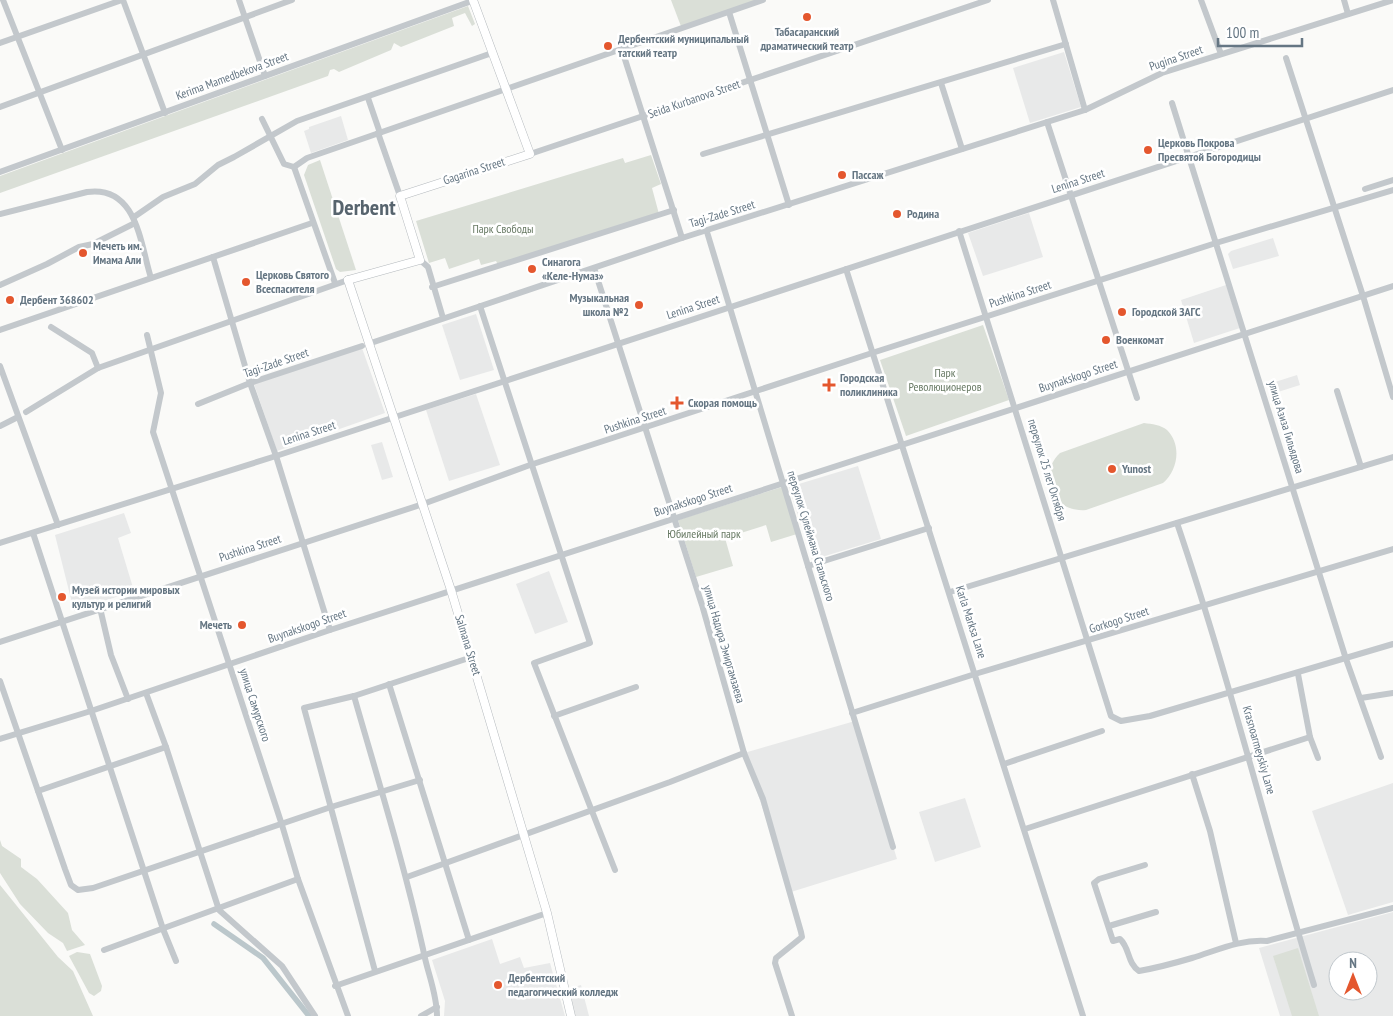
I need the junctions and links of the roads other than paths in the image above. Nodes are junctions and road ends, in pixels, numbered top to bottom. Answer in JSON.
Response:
{"nodes":[{"id":1,"x":3,"y":0,"type":"edge"},
{"id":2,"x":122,"y":0,"type":"edge"},
{"id":3,"x":239,"y":0,"type":"edge"},
{"id":4,"x":292,"y":0,"type":"edge"},
{"id":5,"x":472,"y":0,"type":"edge"},
{"id":6,"x":763,"y":0,"type":"edge"},
{"id":7,"x":988,"y":0,"type":"edge"},
{"id":8,"x":1053,"y":0,"type":"edge"},
{"id":9,"x":1201,"y":0,"type":"edge"},
{"id":10,"x":1344,"y":0,"type":"edge"},
{"id":11,"x":1392,"y":0,"type":"edge"},
{"id":12,"x":1393,"y":4,"type":"edge"},
{"id":13,"x":729,"y":12,"type":"junction"},
{"id":14,"x":1348,"y":14,"type":"junction"},
{"id":15,"x":245,"y":18,"type":"junction"},
{"id":16,"x":18,"y":36,"type":"junction"},
{"id":17,"x":0,"y":43,"type":"edge"},
{"id":18,"x":1066,"y":44,"type":"junction"},
{"id":19,"x":622,"y":50,"type":"junction"},
{"id":20,"x":491,"y":53,"type":"junction"},
{"id":21,"x":1221,"y":54,"type":"junction"},
{"id":22,"x":144,"y":56,"type":"junction"},
{"id":23,"x":1286,"y":58,"type":"dead end"},
{"id":24,"x":265,"y":76,"type":"junction"},
{"id":25,"x":750,"y":80,"type":"junction"},
{"id":26,"x":941,"y":84,"type":"junction"},
{"id":27,"x":506,"y":90,"type":"junction"},
{"id":28,"x":1393,"y":90,"type":"edge"},
{"id":29,"x":40,"y":92,"type":"junction"},
{"id":30,"x":368,"y":98,"type":"junction"},
{"id":31,"x":1172,"y":103,"type":"dead end"},
{"id":32,"x":0,"y":107,"type":"edge"},
{"id":33,"x":1085,"y":110,"type":"junction"},
{"id":34,"x":165,"y":112,"type":"junction"},
{"id":35,"x":643,"y":117,"type":"junction"},
{"id":36,"x":262,"y":119,"type":"dead end"},
{"id":37,"x":1304,"y":119,"type":"junction"},
{"id":38,"x":1047,"y":122,"type":"junction"},
{"id":39,"x":379,"y":133,"type":"junction"},
{"id":40,"x":768,"y":136,"type":"junction"},
{"id":41,"x":272,"y":137,"type":"junction"},
{"id":42,"x":962,"y":149,"type":"junction"},
{"id":43,"x":62,"y":150,"type":"junction"},
{"id":44,"x":530,"y":154,"type":"junction"},
{"id":45,"x":703,"y":154,"type":"dead end"},
{"id":46,"x":1189,"y":157,"type":"junction"},
{"id":47,"x":294,"y":167,"type":"junction"},
{"id":48,"x":0,"y":172,"type":"edge"},
{"id":49,"x":1393,"y":180,"type":"edge"},
{"id":50,"x":1365,"y":189,"type":"dead end"},
{"id":51,"x":1393,"y":190,"type":"edge"},
{"id":52,"x":400,"y":195,"type":"junction"},
{"id":53,"x":1070,"y":196,"type":"junction"},
{"id":54,"x":789,"y":205,"type":"junction"},
{"id":55,"x":1334,"y":209,"type":"junction"},
{"id":56,"x":674,"y":210,"type":"junction"},
{"id":57,"x":0,"y":214,"type":"edge"},
{"id":58,"x":134,"y":220,"type":"junction"},
{"id":59,"x":312,"y":223,"type":"junction"},
{"id":60,"x":959,"y":231,"type":"junction"},
{"id":61,"x":706,"y":232,"type":"junction"},
{"id":62,"x":682,"y":238,"type":"junction"},
{"id":63,"x":1216,"y":243,"type":"junction"},
{"id":64,"x":213,"y":257,"type":"junction"},
{"id":65,"x":420,"y":260,"type":"junction"},
{"id":66,"x":594,"y":268,"type":"junction"},
{"id":67,"x":846,"y":269,"type":"junction"},
{"id":68,"x":151,"y":278,"type":"junction"},
{"id":69,"x":348,"y":280,"type":"junction"},
{"id":70,"x":1099,"y":281,"type":"junction"},
{"id":71,"x":334,"y":283,"type":"junction"},
{"id":72,"x":0,"y":285,"type":"edge"},
{"id":73,"x":1393,"y":286,"type":"edge"},
{"id":74,"x":432,"y":287,"type":"junction"},
{"id":75,"x":1363,"y":296,"type":"junction"},
{"id":76,"x":480,"y":306,"type":"junction"},
{"id":77,"x":729,"y":307,"type":"junction"},
{"id":78,"x":986,"y":317,"type":"junction"},
{"id":79,"x":442,"y":318,"type":"junction"},
{"id":80,"x":49,"y":321,"type":"junction"},
{"id":81,"x":232,"y":322,"type":"junction"},
{"id":82,"x":0,"y":330,"type":"edge"},
{"id":83,"x":1244,"y":334,"type":"junction"},
{"id":84,"x":147,"y":335,"type":"dead end"},
{"id":85,"x":619,"y":344,"type":"junction"},
{"id":86,"x":365,"y":345,"type":"junction"},
{"id":87,"x":151,"y":349,"type":"junction"},
{"id":88,"x":872,"y":353,"type":"junction"},
{"id":89,"x":0,"y":366,"type":"edge"},
{"id":90,"x":98,"y":368,"type":"junction"},
{"id":91,"x":1128,"y":371,"type":"junction"},
{"id":92,"x":504,"y":380,"type":"junction"},
{"id":93,"x":250,"y":383,"type":"junction"},
{"id":94,"x":1337,"y":391,"type":"dead end"},
{"id":95,"x":755,"y":392,"type":"junction"},
{"id":96,"x":1393,"y":396,"type":"edge"},
{"id":97,"x":1137,"y":398,"type":"dead end"},
{"id":98,"x":198,"y":404,"type":"dead end"},
{"id":99,"x":1016,"y":408,"type":"junction"},
{"id":100,"x":26,"y":412,"type":"dead end"},
{"id":101,"x":18,"y":417,"type":"junction"},
{"id":102,"x":394,"y":417,"type":"junction"},
{"id":103,"x":0,"y":426,"type":"edge"},
{"id":104,"x":646,"y":429,"type":"junction"},
{"id":105,"x":902,"y":444,"type":"junction"},
{"id":106,"x":276,"y":456,"type":"junction"},
{"id":107,"x":1393,"y":457,"type":"edge"},
{"id":108,"x":530,"y":465,"type":"junction"},
{"id":109,"x":1360,"y":467,"type":"junction"},
{"id":110,"x":783,"y":483,"type":"junction"},
{"id":111,"x":1293,"y":487,"type":"junction"},
{"id":112,"x":172,"y":489,"type":"junction"},
{"id":113,"x":423,"y":504,"type":"junction"},
{"id":114,"x":674,"y":518,"type":"junction"},
{"id":115,"x":1177,"y":524,"type":"junction"},
{"id":116,"x":58,"y":525,"type":"junction"},
{"id":117,"x":929,"y":528,"type":"junction"},
{"id":118,"x":34,"y":533,"type":"junction"},
{"id":119,"x":302,"y":542,"type":"junction"},
{"id":120,"x":0,"y":543,"type":"edge"},
{"id":121,"x":1393,"y":549,"type":"edge"},
{"id":122,"x":561,"y":554,"type":"junction"},
{"id":123,"x":1062,"y":558,"type":"junction"},
{"id":124,"x":808,"y":566,"type":"junction"},
{"id":125,"x":1320,"y":570,"type":"junction"},
{"id":126,"x":200,"y":576,"type":"junction"},
{"id":127,"x":452,"y":590,"type":"junction"},
{"id":128,"x":950,"y":592,"type":"junction"},
{"id":129,"x":1205,"y":604,"type":"junction"},
{"id":130,"x":100,"y":608,"type":"junction"},
{"id":131,"x":61,"y":621,"type":"junction"},
{"id":132,"x":330,"y":630,"type":"junction"},
{"id":133,"x":0,"y":642,"type":"edge"},
{"id":134,"x":1088,"y":642,"type":"junction"},
{"id":135,"x":1393,"y":644,"type":"edge"},
{"id":136,"x":472,"y":657,"type":"junction"},
{"id":137,"x":1346,"y":659,"type":"junction"},
{"id":138,"x":230,"y":664,"type":"junction"},
{"id":139,"x":975,"y":674,"type":"junction"},
{"id":140,"x":1298,"y":674,"type":"junction"},
{"id":141,"x":0,"y":681,"type":"edge"},
{"id":142,"x":389,"y":684,"type":"junction"},
{"id":143,"x":636,"y":687,"type":"dead end"},
{"id":144,"x":146,"y":693,"type":"junction"},
{"id":145,"x":1393,"y":693,"type":"edge"},
{"id":146,"x":1231,"y":694,"type":"junction"},
{"id":147,"x":354,"y":696,"type":"junction"},
{"id":148,"x":1361,"y":698,"type":"junction"},
{"id":149,"x":128,"y":699,"type":"junction"},
{"id":150,"x":91,"y":711,"type":"junction"},
{"id":151,"x":852,"y":714,"type":"junction"},
{"id":152,"x":554,"y":716,"type":"junction"},
{"id":153,"x":1102,"y":731,"type":"dead end"},
{"id":154,"x":19,"y":733,"type":"junction"},
{"id":155,"x":1310,"y":737,"type":"junction"},
{"id":156,"x":0,"y":739,"type":"edge"},
{"id":157,"x":166,"y":747,"type":"junction"},
{"id":158,"x":744,"y":753,"type":"junction"},
{"id":159,"x":1249,"y":755,"type":"junction"},
{"id":160,"x":1381,"y":757,"type":"dead end"},
{"id":161,"x":1318,"y":758,"type":"dead end"},
{"id":162,"x":1004,"y":764,"type":"junction"},
{"id":163,"x":110,"y":766,"type":"junction"},
{"id":164,"x":1192,"y":774,"type":"junction"},
{"id":165,"x":420,"y":780,"type":"junction"},
{"id":166,"x":382,"y":790,"type":"junction"},
{"id":167,"x":38,"y":791,"type":"junction"},
{"id":168,"x":331,"y":807,"type":"junction"},
{"id":169,"x":592,"y":810,"type":"junction"},
{"id":170,"x":282,"y":825,"type":"junction"},
{"id":171,"x":1025,"y":829,"type":"junction"},
{"id":172,"x":524,"y":836,"type":"junction"},
{"id":173,"x":893,"y":847,"type":"dead end"},
{"id":174,"x":199,"y":850,"type":"junction"},
{"id":175,"x":445,"y":864,"type":"junction"},
{"id":176,"x":1145,"y":865,"type":"dead end"},
{"id":177,"x":145,"y":870,"type":"junction"},
{"id":178,"x":615,"y":870,"type":"dead end"},
{"id":179,"x":407,"y":877,"type":"junction"},
{"id":180,"x":298,"y":879,"type":"junction"},
{"id":181,"x":1393,"y":908,"type":"edge"},
{"id":182,"x":219,"y":910,"type":"junction"},
{"id":183,"x":1156,"y":912,"type":"dead end"},
{"id":184,"x":547,"y":914,"type":"junction"},
{"id":185,"x":1108,"y":926,"type":"junction"},
{"id":186,"x":163,"y":929,"type":"junction"},
{"id":187,"x":1298,"y":933,"type":"junction"},
{"id":188,"x":469,"y":940,"type":"junction"},
{"id":189,"x":1236,"y":943,"type":"junction"},
{"id":190,"x":104,"y":950,"type":"dead end"},
{"id":191,"x":424,"y":957,"type":"junction"},
{"id":192,"x":176,"y":961,"type":"dead end"},
{"id":193,"x":375,"y":971,"type":"junction"},
{"id":194,"x":1314,"y":985,"type":"dead end"},
{"id":195,"x":335,"y":986,"type":"junction"},
{"id":196,"x":437,"y":1007,"type":"junction"},
{"id":197,"x":315,"y":1016,"type":"edge"},
{"id":198,"x":348,"y":1016,"type":"edge"},
{"id":199,"x":421,"y":1016,"type":"edge"},
{"id":200,"x":437,"y":1016,"type":"edge"},
{"id":201,"x":571,"y":1016,"type":"edge"},
{"id":202,"x":792,"y":1016,"type":"edge"},
{"id":203,"x":1083,"y":1016,"type":"edge"}],
"edges":[{"from":1,"to":16,"type":"street"},
{"from":2,"to":16,"type":"street"},
{"from":2,"to":22,"type":"street"},
{"from":3,"to":15,"type":"street"},
{"from":4,"to":15,"type":"street"},
{"from":5,"to":20,"type":"main road","name":"Gagarina Street"},
{"from":5,"to":24,"type":"street","name":"Kerima Mamedbekova Street"},
{"from":6,"to":13,"type":"street"},
{"from":7,"to":25,"type":"street","name":"Seida Kurbanova Street"},
{"from":8,"to":18,"type":"street"},
{"from":9,"to":21,"type":"street"},
{"from":10,"to":14,"type":"street"},
{"from":11,"to":12,"type":"street"},
{"from":11,"to":14,"type":"street","name":"Pugina Street"},
{"from":13,"to":19,"type":"street"},
{"from":13,"to":25,"type":"street"},
{"from":14,"to":21,"type":"street","name":"Pugina Street"},
{"from":15,"to":22,"type":"street"},
{"from":15,"to":24,"type":"street"},
{"from":16,"to":17,"type":"street"},
{"from":16,"to":29,"type":"street"},
{"from":18,"to":26,"type":"street"},
{"from":18,"to":33,"type":"street"},
{"from":19,"to":27,"type":"street"},
{"from":19,"to":35,"type":"street"},
{"from":20,"to":27,"type":"main road","name":"Gagarina Street"},
{"from":20,"to":30,"type":"street"},
{"from":21,"to":33,"type":"street","name":"Pugina Street"},
{"from":22,"to":29,"type":"street"},
{"from":22,"to":34,"type":"street"},
{"from":23,"to":37,"type":"street"},
{"from":24,"to":34,"type":"street","name":"Kerima Mamedbekova Street"},
{"from":25,"to":35,"type":"street","name":"Seida Kurbanova Street"},
{"from":25,"to":40,"type":"street"},
{"from":26,"to":40,"type":"street"},
{"from":26,"to":42,"type":"street"},
{"from":27,"to":39,"type":"street"},
{"from":27,"to":44,"type":"main road","name":"Gagarina Street"},
{"from":27,"to":52,"type":"main road","name":"Gagarina Street"},
{"from":28,"to":37,"type":"street","name":"Lenina Street"},
{"from":29,"to":32,"type":"street"},
{"from":29,"to":43,"type":"street"},
{"from":30,"to":39,"type":"street"},
{"from":30,"to":41,"type":"street"},
{"from":31,"to":46,"type":"street","name":"улица Азиза Гильядова"},
{"from":33,"to":38,"type":"street","name":"Tagi-Zade Street"},
{"from":34,"to":43,"type":"street","name":"Kerima Mamedbekova Street"},
{"from":35,"to":44,"type":"street","name":"Seida Kurbanova Street"},
{"from":35,"to":56,"type":"street"},
{"from":36,"to":41,"type":"street"},
{"from":37,"to":46,"type":"street","name":"Lenina Street"},
{"from":37,"to":55,"type":"street"},
{"from":38,"to":42,"type":"street","name":"Tagi-Zade Street"},
{"from":38,"to":53,"type":"street"},
{"from":39,"to":47,"type":"street"},
{"from":39,"to":52,"type":"street"},
{"from":40,"to":45,"type":"street"},
{"from":40,"to":54,"type":"street"},
{"from":41,"to":47,"type":"street"},
{"from":41,"to":58,"type":"street"},
{"from":42,"to":54,"type":"street","name":"Tagi-Zade Street"},
{"from":43,"to":48,"type":"street","name":"Kerima Mamedbekova Street"},
{"from":44,"to":52,"type":"main road","name":"Seida Kurbanova Street"},
{"from":46,"to":53,"type":"street","name":"Lenina Street"},
{"from":46,"to":63,"type":"street","name":"улица Азиза Гильядова"},
{"from":47,"to":59,"type":"street"},
{"from":49,"to":50,"type":"street"},
{"from":51,"to":55,"type":"street","name":"Pushkina Street"},
{"from":52,"to":65,"type":"main road"},
{"from":53,"to":60,"type":"street","name":"Lenina Street"},
{"from":53,"to":70,"type":"street"},
{"from":54,"to":61,"type":"street","name":"Tagi-Zade Street"},
{"from":55,"to":63,"type":"street","name":"Pushkina Street"},
{"from":55,"to":75,"type":"street"},
{"from":56,"to":62,"type":"street"},
{"from":56,"to":74,"type":"street"},
{"from":57,"to":58,"type":"street"},
{"from":58,"to":68,"type":"street"},
{"from":58,"to":72,"type":"street"},
{"from":59,"to":64,"type":"street"},
{"from":59,"to":71,"type":"street"},
{"from":60,"to":67,"type":"street","name":"Lenina Street"},
{"from":60,"to":78,"type":"street","name":"переулок 25 лет Октября"},
{"from":61,"to":62,"type":"street","name":"Tagi-Zade Street"},
{"from":61,"to":77,"type":"street","name":"переулок Сулеймана Стальского"},
{"from":62,"to":66,"type":"street","name":"Tagi-Zade Street"},
{"from":63,"to":70,"type":"street","name":"Pushkina Street"},
{"from":63,"to":83,"type":"street","name":"улица Азиза Гильядова"},
{"from":64,"to":68,"type":"street"},
{"from":64,"to":81,"type":"street"},
{"from":65,"to":69,"type":"main road"},
{"from":65,"to":74,"type":"street"},
{"from":66,"to":76,"type":"street","name":"Tagi-Zade Street"},
{"from":66,"to":85,"type":"street","name":"улица Надира Эмиргамзаева"},
{"from":67,"to":77,"type":"street","name":"Lenina Street"},
{"from":67,"to":88,"type":"street","name":"Karla Marksa Lane"},
{"from":68,"to":80,"type":"street"},
{"from":69,"to":71,"type":"street"},
{"from":69,"to":86,"type":"main road","name":"Salmana Street"},
{"from":70,"to":78,"type":"street","name":"Pushkina Street"},
{"from":70,"to":91,"type":"street"},
{"from":71,"to":81,"type":"street"},
{"from":73,"to":75,"type":"street","name":"Buynakskogo Street"},
{"from":74,"to":79,"type":"street"},
{"from":75,"to":83,"type":"street","name":"Buynakskogo Street"},
{"from":75,"to":96,"type":"street"},
{"from":76,"to":79,"type":"street","name":"Tagi-Zade Street"},
{"from":76,"to":92,"type":"street"},
{"from":77,"to":85,"type":"street","name":"Lenina Street"},
{"from":77,"to":95,"type":"street","name":"переулок Сулеймана Стальского"},
{"from":78,"to":88,"type":"street","name":"Pushkina Street"},
{"from":78,"to":99,"type":"street","name":"переулок 25 лет Октября"},
{"from":79,"to":86,"type":"street","name":"Tagi-Zade Street"},
{"from":80,"to":82,"type":"street"},
{"from":80,"to":90,"type":"street"},
{"from":81,"to":87,"type":"street"},
{"from":81,"to":93,"type":"street"},
{"from":83,"to":91,"type":"street","name":"Buynakskogo Street"},
{"from":83,"to":111,"type":"street","name":"улица Азиза Гильядова"},
{"from":84,"to":87,"type":"street"},
{"from":85,"to":92,"type":"street","name":"Lenina Street"},
{"from":85,"to":104,"type":"street","name":"улица Надира Эмиргамзаева"},
{"from":86,"to":93,"type":"street","name":"Tagi-Zade Street"},
{"from":86,"to":102,"type":"main road","name":"Salmana Street"},
{"from":87,"to":90,"type":"street"},
{"from":87,"to":112,"type":"street","name":"улица Самурского"},
{"from":88,"to":95,"type":"street","name":"Pushkina Street"},
{"from":88,"to":105,"type":"street","name":"Karla Marksa Lane"},
{"from":89,"to":101,"type":"street"},
{"from":90,"to":100,"type":"street"},
{"from":91,"to":97,"type":"street"},
{"from":91,"to":99,"type":"street","name":"Buynakskogo Street"},
{"from":92,"to":102,"type":"street","name":"Lenina Street"},
{"from":92,"to":108,"type":"street"},
{"from":93,"to":98,"type":"street","name":"Tagi-Zade Street"},
{"from":93,"to":106,"type":"street"},
{"from":94,"to":109,"type":"street"},
{"from":95,"to":104,"type":"street","name":"Pushkina Street"},
{"from":95,"to":110,"type":"street","name":"переулок Сулеймана Стальского"},
{"from":99,"to":105,"type":"street","name":"Buynakskogo Street"},
{"from":99,"to":123,"type":"street","name":"переулок 25 лет Октября"},
{"from":101,"to":103,"type":"street"},
{"from":101,"to":116,"type":"street"},
{"from":102,"to":106,"type":"street","name":"Lenina Street"},
{"from":102,"to":113,"type":"main road","name":"Salmana Street"},
{"from":104,"to":108,"type":"street","name":"Pushkina Street"},
{"from":104,"to":114,"type":"street","name":"улица Надира Эмиргамзаева"},
{"from":105,"to":110,"type":"street","name":"Buynakskogo Street"},
{"from":105,"to":117,"type":"street","name":"Karla Marksa Lane"},
{"from":106,"to":112,"type":"street","name":"Lenina Street"},
{"from":106,"to":119,"type":"street"},
{"from":107,"to":109,"type":"street"},
{"from":108,"to":113,"type":"street","name":"Pushkina Street"},
{"from":108,"to":122,"type":"street"},
{"from":109,"to":111,"type":"street"},
{"from":110,"to":114,"type":"street","name":"Buynakskogo Street"},
{"from":110,"to":124,"type":"street","name":"переулок Сулеймана Стальского"},
{"from":111,"to":115,"type":"street"},
{"from":111,"to":125,"type":"street","name":"улица Азиза Гильядова"},
{"from":112,"to":116,"type":"street","name":"Lenina Street"},
{"from":112,"to":126,"type":"street","name":"улица Самурского"},
{"from":113,"to":119,"type":"street","name":"Pushkina Street"},
{"from":113,"to":127,"type":"main road","name":"Salmana Street"},
{"from":114,"to":122,"type":"street","name":"Buynakskogo Street"},
{"from":114,"to":158,"type":"street","name":"улица Надира Эмиргамзаева"},
{"from":115,"to":123,"type":"street"},
{"from":115,"to":129,"type":"street","name":"Krasnoarmeyskiy Lane"},
{"from":116,"to":118,"type":"street","name":"Lenina Street"},
{"from":117,"to":124,"type":"street"},
{"from":117,"to":128,"type":"street","name":"Karla Marksa Lane"},
{"from":118,"to":120,"type":"street","name":"Lenina Street"},
{"from":118,"to":131,"type":"street"},
{"from":119,"to":126,"type":"street","name":"Pushkina Street"},
{"from":119,"to":132,"type":"street"},
{"from":121,"to":125,"type":"street","name":"Gorkogo Street"},
{"from":122,"to":127,"type":"street","name":"Buynakskogo Street"},
{"from":122,"to":152,"type":"street"},
{"from":123,"to":128,"type":"street"},
{"from":123,"to":134,"type":"street","name":"переулок 25 лет Октября"},
{"from":124,"to":151,"type":"street","name":"переулок Сулеймана Стальского"},
{"from":125,"to":129,"type":"street","name":"Gorkogo Street"},
{"from":125,"to":137,"type":"street","name":"улица Азиза Гильядова"},
{"from":126,"to":130,"type":"street","name":"Pushkina Street"},
{"from":126,"to":138,"type":"street","name":"улица Самурского"},
{"from":127,"to":132,"type":"street","name":"Buynakskogo Street"},
{"from":127,"to":136,"type":"main road","name":"Salmana Street"},
{"from":128,"to":139,"type":"street","name":"Karla Marksa Lane"},
{"from":129,"to":134,"type":"street","name":"Gorkogo Street"},
{"from":129,"to":146,"type":"street","name":"Krasnoarmeyskiy Lane"},
{"from":130,"to":131,"type":"street","name":"Pushkina Street"},
{"from":130,"to":149,"type":"street"},
{"from":131,"to":133,"type":"street","name":"Pushkina Street"},
{"from":131,"to":150,"type":"street"},
{"from":132,"to":138,"type":"street","name":"Buynakskogo Street"},
{"from":134,"to":139,"type":"street","name":"Gorkogo Street"},
{"from":134,"to":146,"type":"street","name":"переулок 25 лет Октября"},
{"from":135,"to":137,"type":"street"},
{"from":136,"to":142,"type":"street"},
{"from":136,"to":172,"type":"main road","name":"Salmana Street"},
{"from":137,"to":140,"type":"street"},
{"from":137,"to":148,"type":"street","name":"улица Азиза Гильядова"},
{"from":138,"to":144,"type":"street","name":"Buynakskogo Street"},
{"from":138,"to":170,"type":"street","name":"улица Самурского"},
{"from":139,"to":151,"type":"street","name":"Gorkogo Street"},
{"from":139,"to":162,"type":"street","name":"Karla Marksa Lane"},
{"from":140,"to":146,"type":"street"},
{"from":140,"to":155,"type":"street"},
{"from":141,"to":154,"type":"street"},
{"from":142,"to":147,"type":"street"},
{"from":142,"to":165,"type":"street"},
{"from":143,"to":152,"type":"street"},
{"from":144,"to":149,"type":"street","name":"Buynakskogo Street"},
{"from":144,"to":157,"type":"street"},
{"from":145,"to":148,"type":"street"},
{"from":146,"to":159,"type":"street","name":"Krasnoarmeyskiy Lane"},
{"from":147,"to":166,"type":"street"},
{"from":147,"to":168,"type":"street"},
{"from":148,"to":160,"type":"street","name":"улица Азиза Гильядова"},
{"from":149,"to":150,"type":"street","name":"Buynakskogo Street"},
{"from":150,"to":154,"type":"street","name":"Buynakskogo Street"},
{"from":150,"to":163,"type":"street"},
{"from":151,"to":173,"type":"street","name":"переулок Сулеймана Стальского"},
{"from":152,"to":169,"type":"street"},
{"from":153,"to":162,"type":"street"},
{"from":154,"to":156,"type":"street","name":"Buynakskogo Street"},
{"from":154,"to":167,"type":"street"},
{"from":155,"to":159,"type":"street"},
{"from":155,"to":161,"type":"street"},
{"from":157,"to":163,"type":"street"},
{"from":157,"to":174,"type":"street"},
{"from":158,"to":169,"type":"street"},
{"from":158,"to":202,"type":"street","name":"улица Надира Эмиргамзаева"},
{"from":159,"to":164,"type":"street"},
{"from":159,"to":187,"type":"street","name":"Krasnoarmeyskiy Lane"},
{"from":162,"to":171,"type":"street","name":"Karla Marksa Lane"},
{"from":163,"to":167,"type":"street"},
{"from":163,"to":177,"type":"street"},
{"from":164,"to":171,"type":"street"},
{"from":164,"to":189,"type":"street"},
{"from":165,"to":166,"type":"street"},
{"from":165,"to":175,"type":"street"},
{"from":166,"to":168,"type":"street"},
{"from":166,"to":179,"type":"street"},
{"from":167,"to":177,"type":"street"},
{"from":168,"to":170,"type":"street"},
{"from":168,"to":193,"type":"street"},
{"from":169,"to":172,"type":"street"},
{"from":169,"to":178,"type":"street"},
{"from":170,"to":174,"type":"street"},
{"from":170,"to":180,"type":"street","name":"улица Самурского"},
{"from":171,"to":203,"type":"street","name":"Karla Marksa Lane"},
{"from":172,"to":175,"type":"street"},
{"from":172,"to":184,"type":"main road","name":"Salmana Street"},
{"from":174,"to":177,"type":"street"},
{"from":174,"to":182,"type":"street"},
{"from":175,"to":179,"type":"street"},
{"from":175,"to":188,"type":"street"},
{"from":176,"to":185,"type":"street"},
{"from":177,"to":186,"type":"street"},
{"from":179,"to":191,"type":"street"},
{"from":180,"to":182,"type":"street"},
{"from":180,"to":195,"type":"street","name":"улица Самурского"},
{"from":181,"to":187,"type":"street"},
{"from":182,"to":186,"type":"street"},
{"from":182,"to":197,"type":"street"},
{"from":183,"to":185,"type":"street"},
{"from":184,"to":188,"type":"street"},
{"from":184,"to":201,"type":"main road","name":"Salmana Street"},
{"from":185,"to":189,"type":"street"},
{"from":186,"to":190,"type":"street"},
{"from":186,"to":192,"type":"street"},
{"from":187,"to":189,"type":"street"},
{"from":187,"to":194,"type":"street","name":"Krasnoarmeyskiy Lane"},
{"from":188,"to":191,"type":"street"},
{"from":191,"to":193,"type":"street"},
{"from":191,"to":196,"type":"street"},
{"from":193,"to":195,"type":"street"},
{"from":195,"to":198,"type":"street","name":"улица Самурского"},
{"from":196,"to":199,"type":"street"},
{"from":196,"to":200,"type":"street"}]}
